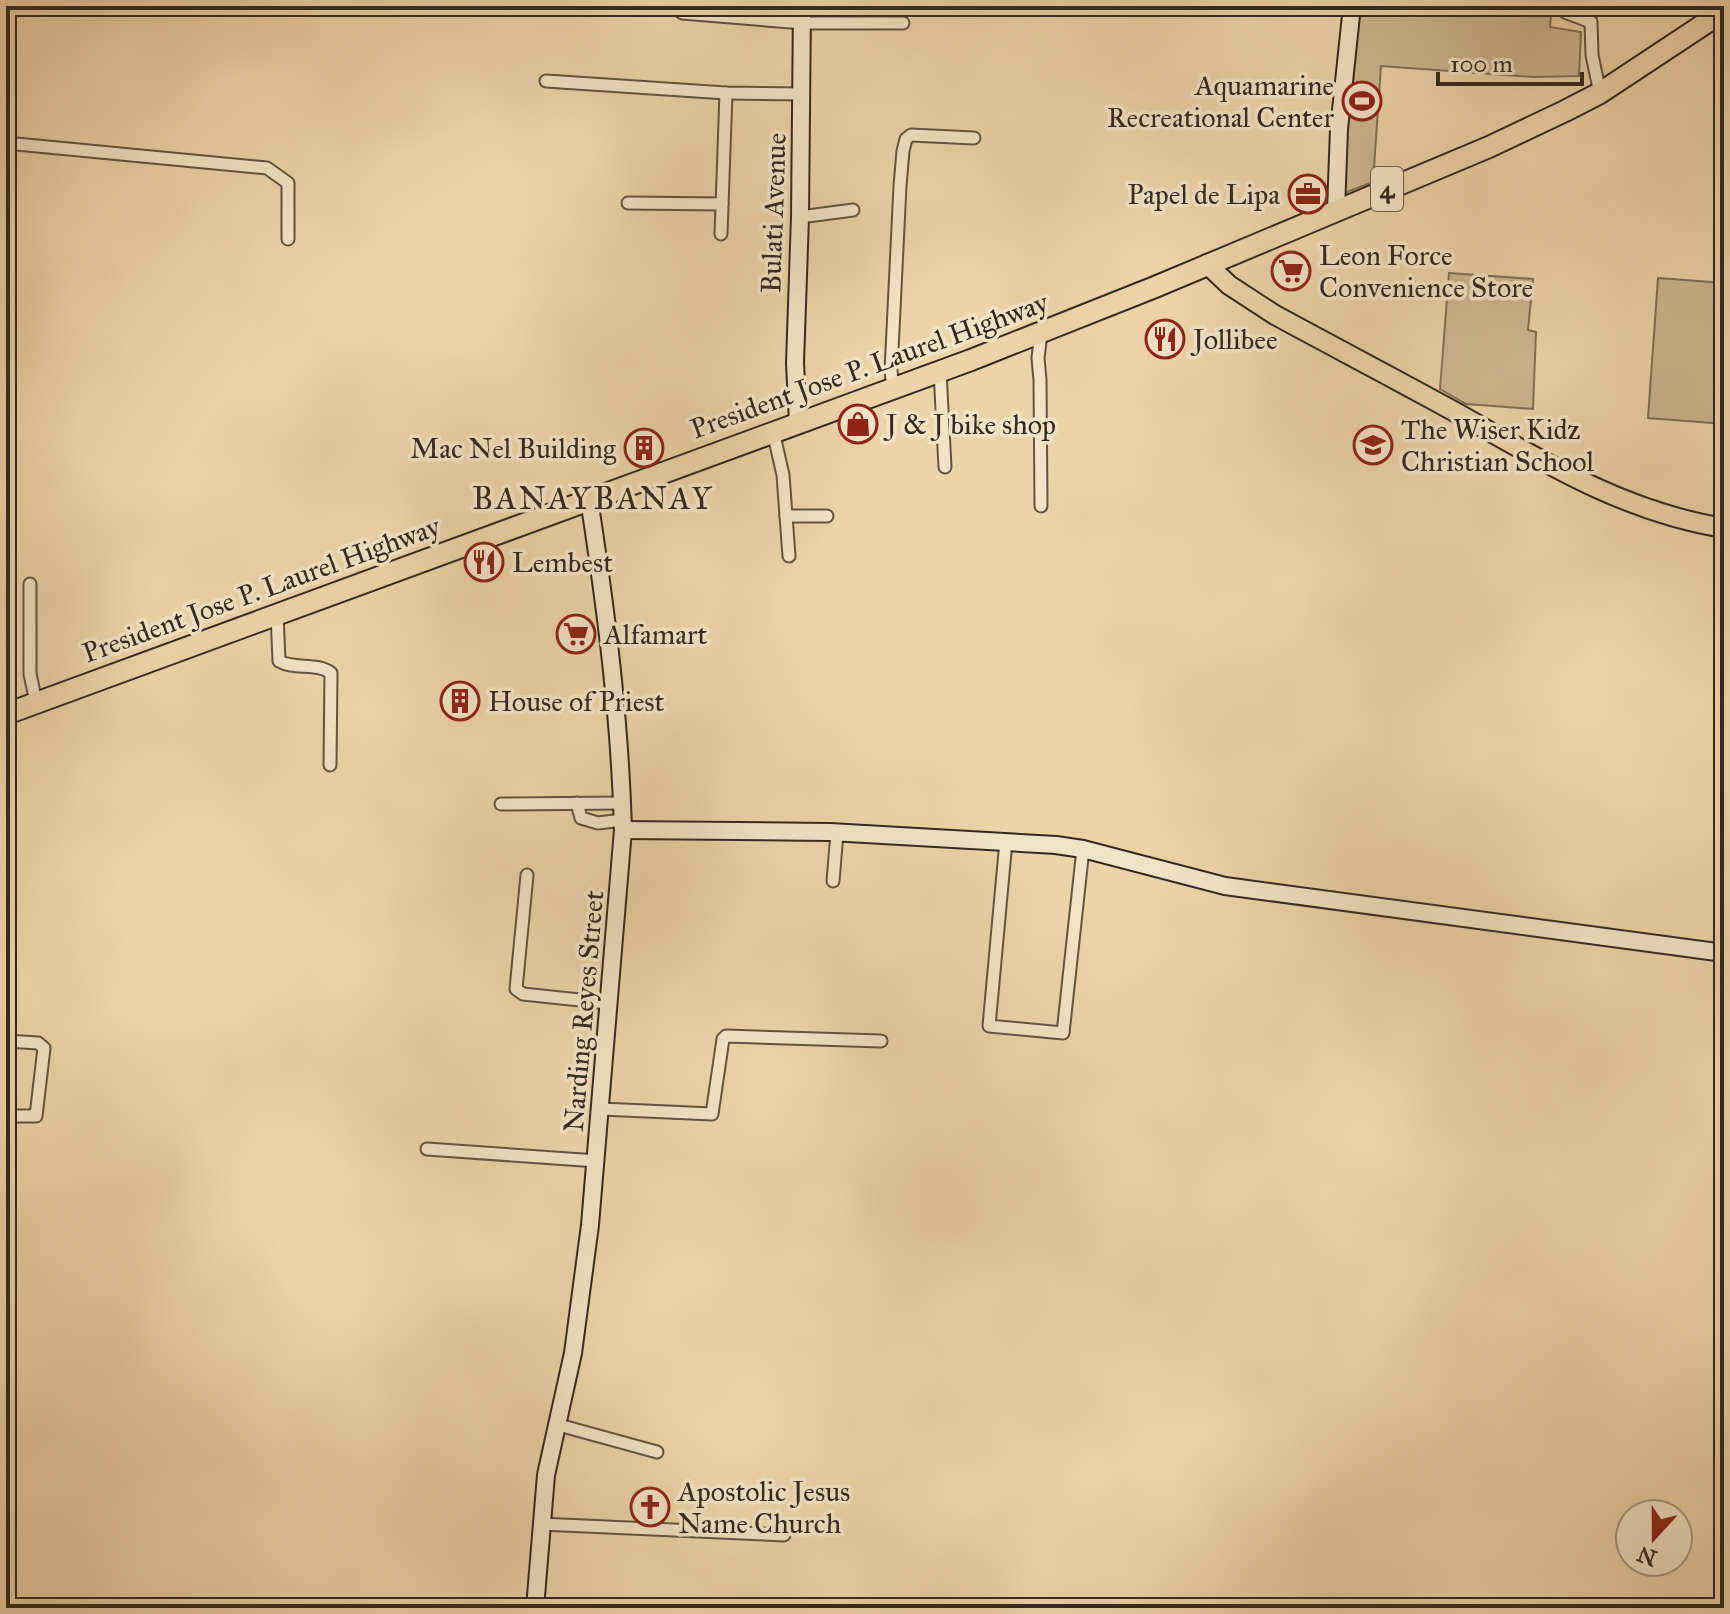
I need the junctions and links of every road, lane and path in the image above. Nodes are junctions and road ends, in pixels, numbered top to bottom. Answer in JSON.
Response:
{"nodes":[{"id":1,"x":802,"y":6,"type":"edge"},
{"id":2,"x":1352,"y":6,"type":"edge"},
{"id":3,"x":1560,"y":6,"type":"edge"},
{"id":4,"x":1724,"y":11,"type":"edge"},
{"id":5,"x":682,"y":13,"type":"dead end"},
{"id":6,"x":803,"y":23,"type":"junction"},
{"id":7,"x":903,"y":23,"type":"dead end"},
{"id":8,"x":546,"y":81,"type":"dead end"},
{"id":9,"x":726,"y":93,"type":"junction"},
{"id":10,"x":1600,"y":93,"type":"junction"},
{"id":11,"x":802,"y":94,"type":"junction"},
{"id":12,"x":974,"y":138,"type":"dead end"},
{"id":13,"x":6,"y":143,"type":"edge"},
{"id":14,"x":628,"y":203,"type":"dead end"},
{"id":15,"x":722,"y":204,"type":"junction"},
{"id":16,"x":853,"y":210,"type":"dead end"},
{"id":17,"x":1336,"y":210,"type":"junction"},
{"id":18,"x":800,"y":217,"type":"junction"},
{"id":19,"x":721,"y":234,"type":"dead end"},
{"id":20,"x":288,"y":239,"type":"dead end"},
{"id":21,"x":1207,"y":264,"type":"junction"},
{"id":22,"x":1041,"y":333,"type":"junction"},
{"id":23,"x":940,"y":371,"type":"junction"},
{"id":24,"x":893,"y":388,"type":"junction"},
{"id":25,"x":798,"y":422,"type":"junction"},
{"id":26,"x":773,"y":431,"type":"junction"},
{"id":27,"x":945,"y":467,"type":"dead end"},
{"id":28,"x":589,"y":499,"type":"junction"},
{"id":29,"x":1041,"y":506,"type":"dead end"},
{"id":30,"x":786,"y":516,"type":"junction"},
{"id":31,"x":827,"y":516,"type":"dead end"},
{"id":32,"x":1724,"y":528,"type":"edge"},
{"id":33,"x":789,"y":556,"type":"dead end"},
{"id":34,"x":30,"y":584,"type":"dead end"},
{"id":35,"x":277,"y":613,"type":"junction"},
{"id":36,"x":36,"y":702,"type":"junction"},
{"id":37,"x":6,"y":714,"type":"edge"},
{"id":38,"x":330,"y":765,"type":"dead end"},
{"id":39,"x":577,"y":803,"type":"junction"},
{"id":40,"x":501,"y":804,"type":"dead end"},
{"id":41,"x":623,"y":818,"type":"junction"},
{"id":42,"x":837,"y":833,"type":"junction"},
{"id":43,"x":1006,"y":841,"type":"junction"},
{"id":44,"x":1083,"y":849,"type":"junction"},
{"id":45,"x":527,"y":875,"type":"dead end"},
{"id":46,"x":833,"y":881,"type":"dead end"},
{"id":47,"x":1724,"y":953,"type":"edge"},
{"id":48,"x":608,"y":1003,"type":"junction"},
{"id":49,"x":6,"y":1041,"type":"edge"},
{"id":50,"x":881,"y":1041,"type":"dead end"},
{"id":51,"x":601,"y":1109,"type":"junction"},
{"id":52,"x":6,"y":1116,"type":"edge"},
{"id":53,"x":427,"y":1149,"type":"dead end"},
{"id":54,"x":597,"y":1161,"type":"junction"},
{"id":55,"x":555,"y":1424,"type":"junction"},
{"id":56,"x":657,"y":1452,"type":"dead end"},
{"id":57,"x":540,"y":1524,"type":"junction"},
{"id":58,"x":784,"y":1535,"type":"dead end"},
{"id":59,"x":535,"y":1608,"type":"edge"}],
"edges":[{"from":1,"to":6,"type":"street","name":"Bulati Avenue"},
{"from":2,"to":17,"type":"street"},
{"from":3,"to":10,"type":"street"},
{"from":4,"to":10,"type":"highway","name":"President Jose P. Laurel Highway","number":"4"},
{"from":5,"to":6,"type":"street"},
{"from":6,"to":7,"type":"street"},
{"from":6,"to":11,"type":"street","name":"Bulati Avenue"},
{"from":8,"to":9,"type":"street"},
{"from":9,"to":11,"type":"street"},
{"from":9,"to":15,"type":"street"},
{"from":10,"to":17,"type":"highway","name":"President Jose P. Laurel Highway","number":"4"},
{"from":11,"to":18,"type":"street","name":"Bulati Avenue"},
{"from":12,"to":24,"type":"street"},
{"from":13,"to":20,"type":"street"},
{"from":14,"to":15,"type":"street"},
{"from":15,"to":19,"type":"street"},
{"from":16,"to":18,"type":"street"},
{"from":17,"to":21,"type":"highway","name":"President Jose P. Laurel Highway","number":"4"},
{"from":18,"to":25,"type":"street","name":"Bulati Avenue"},
{"from":21,"to":22,"type":"highway","name":"President Jose P. Laurel Highway","number":"4"},
{"from":21,"to":32,"type":"main road"},
{"from":22,"to":23,"type":"highway","name":"President Jose P. Laurel Highway","number":"4"},
{"from":22,"to":29,"type":"street"},
{"from":23,"to":24,"type":"highway","name":"President Jose P. Laurel Highway","number":"4"},
{"from":23,"to":27,"type":"street"},
{"from":24,"to":25,"type":"highway","name":"President Jose P. Laurel Highway","number":"4"},
{"from":25,"to":26,"type":"highway","name":"President Jose P. Laurel Highway","number":"4"},
{"from":26,"to":28,"type":"highway","name":"President Jose P. Laurel Highway","number":"4"},
{"from":26,"to":30,"type":"street"},
{"from":28,"to":35,"type":"highway","name":"President Jose P. Laurel Highway","number":"4"},
{"from":28,"to":41,"type":"street","name":"Narding Reyes Street"},
{"from":30,"to":31,"type":"street"},
{"from":30,"to":33,"type":"street"},
{"from":34,"to":36,"type":"street"},
{"from":35,"to":36,"type":"highway","name":"President Jose P. Laurel Highway","number":"4"},
{"from":35,"to":38,"type":"street"},
{"from":36,"to":37,"type":"highway","name":"President Jose P. Laurel Highway","number":"4"},
{"from":39,"to":40,"type":"street"},
{"from":39,"to":41,"type":"street"},
{"from":39,"to":41,"type":"street"},
{"from":41,"to":42,"type":"street"},
{"from":41,"to":48,"type":"street","name":"Narding Reyes Street"},
{"from":42,"to":43,"type":"street"},
{"from":42,"to":46,"type":"street"},
{"from":43,"to":44,"type":"street"},
{"from":43,"to":44,"type":"street"},
{"from":44,"to":47,"type":"street"},
{"from":45,"to":48,"type":"street"},
{"from":48,"to":51,"type":"street","name":"Narding Reyes Street"},
{"from":49,"to":52,"type":"street"},
{"from":50,"to":51,"type":"street"},
{"from":51,"to":54,"type":"street","name":"Narding Reyes Street"},
{"from":53,"to":54,"type":"street"},
{"from":54,"to":55,"type":"street","name":"Narding Reyes Street"},
{"from":55,"to":56,"type":"street"},
{"from":55,"to":57,"type":"street","name":"Narding Reyes Street"},
{"from":57,"to":58,"type":"street"},
{"from":57,"to":59,"type":"street","name":"Narding Reyes Street"}]}
